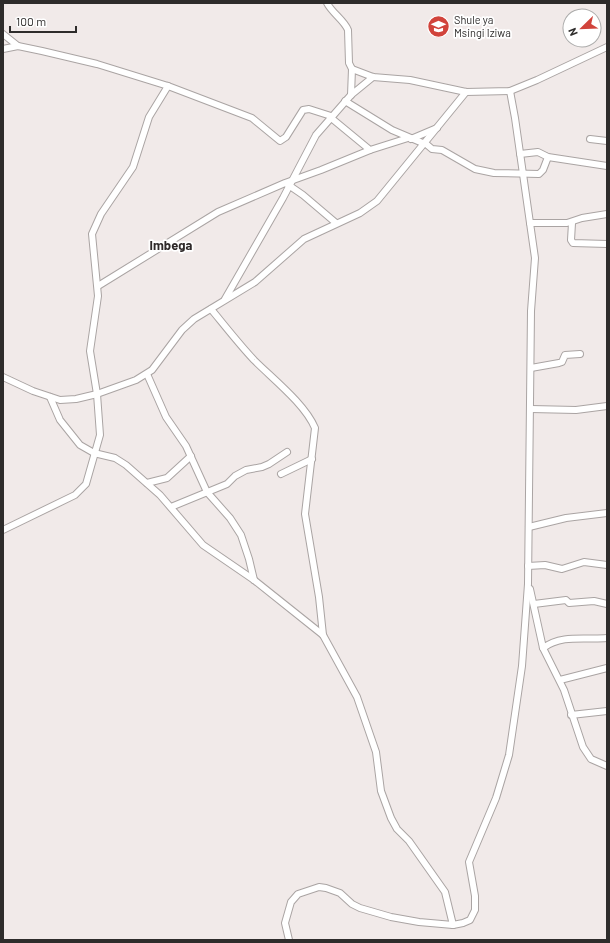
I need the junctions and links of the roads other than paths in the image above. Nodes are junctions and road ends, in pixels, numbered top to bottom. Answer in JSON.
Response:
{"nodes":[{"id":1,"x":327,"y":3,"type":"edge"},
{"id":2,"x":3,"y":34,"type":"edge"},
{"id":3,"x":18,"y":46,"type":"junction"},
{"id":4,"x":607,"y":47,"type":"edge"},
{"id":5,"x":3,"y":49,"type":"edge"},
{"id":6,"x":352,"y":70,"type":"junction"},
{"id":7,"x":373,"y":77,"type":"junction"},
{"id":8,"x":168,"y":86,"type":"junction"},
{"id":9,"x":510,"y":91,"type":"junction"},
{"id":10,"x":466,"y":92,"type":"junction"},
{"id":11,"x":351,"y":95,"type":"junction"},
{"id":12,"x":345,"y":101,"type":"junction"},
{"id":13,"x":331,"y":117,"type":"junction"},
{"id":14,"x":438,"y":128,"type":"junction"},
{"id":15,"x":410,"y":138,"type":"junction"},
{"id":16,"x":590,"y":139,"type":"dead end"},
{"id":17,"x":607,"y":141,"type":"edge"},
{"id":18,"x":425,"y":144,"type":"junction"},
{"id":19,"x":370,"y":150,"type":"junction"},
{"id":20,"x":520,"y":154,"type":"junction"},
{"id":21,"x":548,"y":157,"type":"junction"},
{"id":22,"x":607,"y":166,"type":"edge"},
{"id":23,"x":522,"y":172,"type":"junction"},
{"id":24,"x":289,"y":183,"type":"junction"},
{"id":25,"x":607,"y":214,"type":"edge"},
{"id":26,"x":336,"y":223,"type":"junction"},
{"id":27,"x":530,"y":223,"type":"junction"},
{"id":28,"x":572,"y":223,"type":"junction"},
{"id":29,"x":607,"y":244,"type":"edge"},
{"id":30,"x":98,"y":286,"type":"junction"},
{"id":31,"x":223,"y":302,"type":"junction"},
{"id":32,"x":211,"y":309,"type":"junction"},
{"id":33,"x":580,"y":354,"type":"dead end"},
{"id":34,"x":531,"y":368,"type":"junction"},
{"id":35,"x":148,"y":374,"type":"junction"},
{"id":36,"x":3,"y":377,"type":"edge"},
{"id":37,"x":97,"y":394,"type":"junction"},
{"id":38,"x":50,"y":397,"type":"junction"},
{"id":39,"x":607,"y":406,"type":"edge"},
{"id":40,"x":531,"y":409,"type":"junction"},
{"id":41,"x":287,"y":452,"type":"dead end"},
{"id":42,"x":94,"y":453,"type":"junction"},
{"id":43,"x":191,"y":456,"type":"junction"},
{"id":44,"x":312,"y":459,"type":"junction"},
{"id":45,"x":282,"y":474,"type":"dead end"},
{"id":46,"x":148,"y":483,"type":"junction"},
{"id":47,"x":207,"y":492,"type":"junction"},
{"id":48,"x":171,"y":508,"type":"junction"},
{"id":49,"x":607,"y":512,"type":"edge"},
{"id":50,"x":529,"y":527,"type":"junction"},
{"id":51,"x":3,"y":530,"type":"edge"},
{"id":52,"x":607,"y":565,"type":"edge"},
{"id":53,"x":528,"y":566,"type":"junction"},
{"id":54,"x":254,"y":580,"type":"junction"},
{"id":55,"x":528,"y":584,"type":"junction"},
{"id":56,"x":534,"y":604,"type":"junction"},
{"id":57,"x":607,"y":604,"type":"edge"},
{"id":58,"x":323,"y":635,"type":"junction"},
{"id":59,"x":607,"y":638,"type":"edge"},
{"id":60,"x":543,"y":648,"type":"junction"},
{"id":61,"x":607,"y":668,"type":"edge"},
{"id":62,"x":560,"y":680,"type":"junction"},
{"id":63,"x":607,"y":711,"type":"edge"},
{"id":64,"x":571,"y":715,"type":"junction"},
{"id":65,"x":607,"y":766,"type":"edge"},
{"id":66,"x":453,"y":925,"type":"junction"},
{"id":67,"x":289,"y":940,"type":"edge"}],
"edges":[{"from":1,"to":6,"type":"street"},
{"from":2,"to":3,"type":"street"},
{"from":3,"to":5,"type":"street"},
{"from":3,"to":8,"type":"street"},
{"from":4,"to":9,"type":"street"},
{"from":6,"to":7,"type":"street"},
{"from":6,"to":11,"type":"street"},
{"from":7,"to":10,"type":"street"},
{"from":7,"to":11,"type":"street"},
{"from":8,"to":13,"type":"street"},
{"from":8,"to":30,"type":"street"},
{"from":9,"to":10,"type":"street"},
{"from":9,"to":20,"type":"street"},
{"from":10,"to":14,"type":"street"},
{"from":11,"to":12,"type":"street"},
{"from":12,"to":13,"type":"street"},
{"from":12,"to":15,"type":"street"},
{"from":13,"to":19,"type":"street"},
{"from":13,"to":24,"type":"street"},
{"from":14,"to":15,"type":"street"},
{"from":14,"to":18,"type":"street"},
{"from":15,"to":18,"type":"street"},
{"from":15,"to":19,"type":"street"},
{"from":16,"to":17,"type":"street"},
{"from":18,"to":23,"type":"street"},
{"from":18,"to":26,"type":"street"},
{"from":19,"to":24,"type":"street"},
{"from":20,"to":21,"type":"street"},
{"from":20,"to":23,"type":"street"},
{"from":21,"to":22,"type":"street"},
{"from":21,"to":23,"type":"street"},
{"from":23,"to":27,"type":"street"},
{"from":24,"to":26,"type":"street"},
{"from":24,"to":30,"type":"street"},
{"from":24,"to":31,"type":"street"},
{"from":25,"to":28,"type":"street"},
{"from":26,"to":31,"type":"street"},
{"from":27,"to":28,"type":"street"},
{"from":27,"to":34,"type":"street"},
{"from":28,"to":29,"type":"street"},
{"from":30,"to":37,"type":"street"},
{"from":31,"to":32,"type":"street"},
{"from":32,"to":35,"type":"street"},
{"from":32,"to":44,"type":"street"},
{"from":33,"to":34,"type":"street"},
{"from":34,"to":40,"type":"street"},
{"from":35,"to":37,"type":"street"},
{"from":35,"to":43,"type":"street"},
{"from":36,"to":38,"type":"street"},
{"from":37,"to":38,"type":"street"},
{"from":37,"to":42,"type":"street"},
{"from":38,"to":42,"type":"street"},
{"from":39,"to":40,"type":"street"},
{"from":40,"to":50,"type":"street"},
{"from":41,"to":47,"type":"street"},
{"from":42,"to":46,"type":"street"},
{"from":42,"to":51,"type":"street"},
{"from":43,"to":46,"type":"street"},
{"from":43,"to":47,"type":"street"},
{"from":44,"to":45,"type":"street"},
{"from":44,"to":58,"type":"street"},
{"from":46,"to":48,"type":"street"},
{"from":47,"to":48,"type":"street"},
{"from":47,"to":54,"type":"street"},
{"from":48,"to":54,"type":"street"},
{"from":49,"to":50,"type":"street"},
{"from":50,"to":53,"type":"street"},
{"from":52,"to":53,"type":"street"},
{"from":53,"to":55,"type":"street"},
{"from":54,"to":58,"type":"street"},
{"from":55,"to":56,"type":"street"},
{"from":55,"to":66,"type":"street"},
{"from":56,"to":57,"type":"street"},
{"from":56,"to":60,"type":"street"},
{"from":58,"to":66,"type":"street"},
{"from":59,"to":60,"type":"street"},
{"from":60,"to":62,"type":"street"},
{"from":61,"to":62,"type":"street"},
{"from":62,"to":64,"type":"street"},
{"from":63,"to":64,"type":"street"},
{"from":64,"to":65,"type":"street"},
{"from":66,"to":67,"type":"street"}]}
